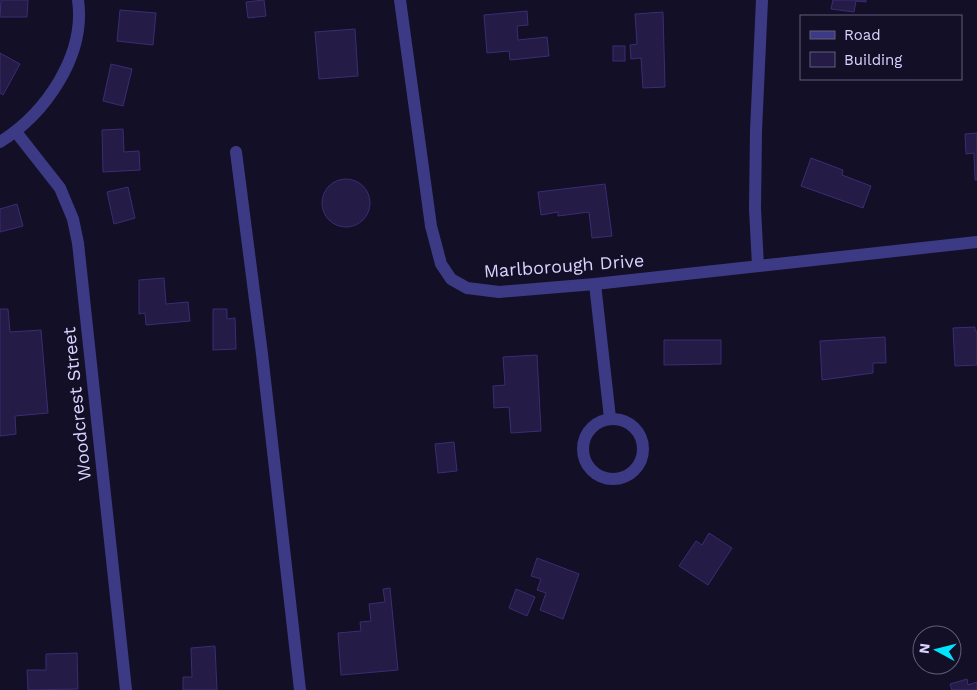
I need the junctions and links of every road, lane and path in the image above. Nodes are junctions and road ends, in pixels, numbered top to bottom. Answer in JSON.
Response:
{"nodes":[{"id":1,"x":78,"y":0,"type":"edge"},
{"id":2,"x":400,"y":0,"type":"edge"},
{"id":3,"x":762,"y":0,"type":"edge"},
{"id":4,"x":16,"y":132,"type":"junction"},
{"id":5,"x":0,"y":142,"type":"edge"},
{"id":6,"x":236,"y":152,"type":"dead end"},
{"id":7,"x":977,"y":242,"type":"edge"},
{"id":8,"x":758,"y":266,"type":"junction"},
{"id":9,"x":595,"y":284,"type":"junction"},
{"id":10,"x":610,"y":418,"type":"junction"},
{"id":11,"x":126,"y":690,"type":"edge"},
{"id":12,"x":300,"y":690,"type":"edge"}],
"edges":[{"from":1,"to":4,"type":"street"},
{"from":2,"to":9,"type":"street","name":"Marlborough Drive"},
{"from":3,"to":8,"type":"street"},
{"from":4,"to":5,"type":"street"},
{"from":4,"to":11,"type":"street","name":"Woodcrest Street"},
{"from":6,"to":12,"type":"street"},
{"from":7,"to":8,"type":"street","name":"Marlborough Drive"},
{"from":8,"to":9,"type":"street","name":"Marlborough Drive"},
{"from":9,"to":10,"type":"street"},
{"from":10,"to":10,"type":"street"}]}
